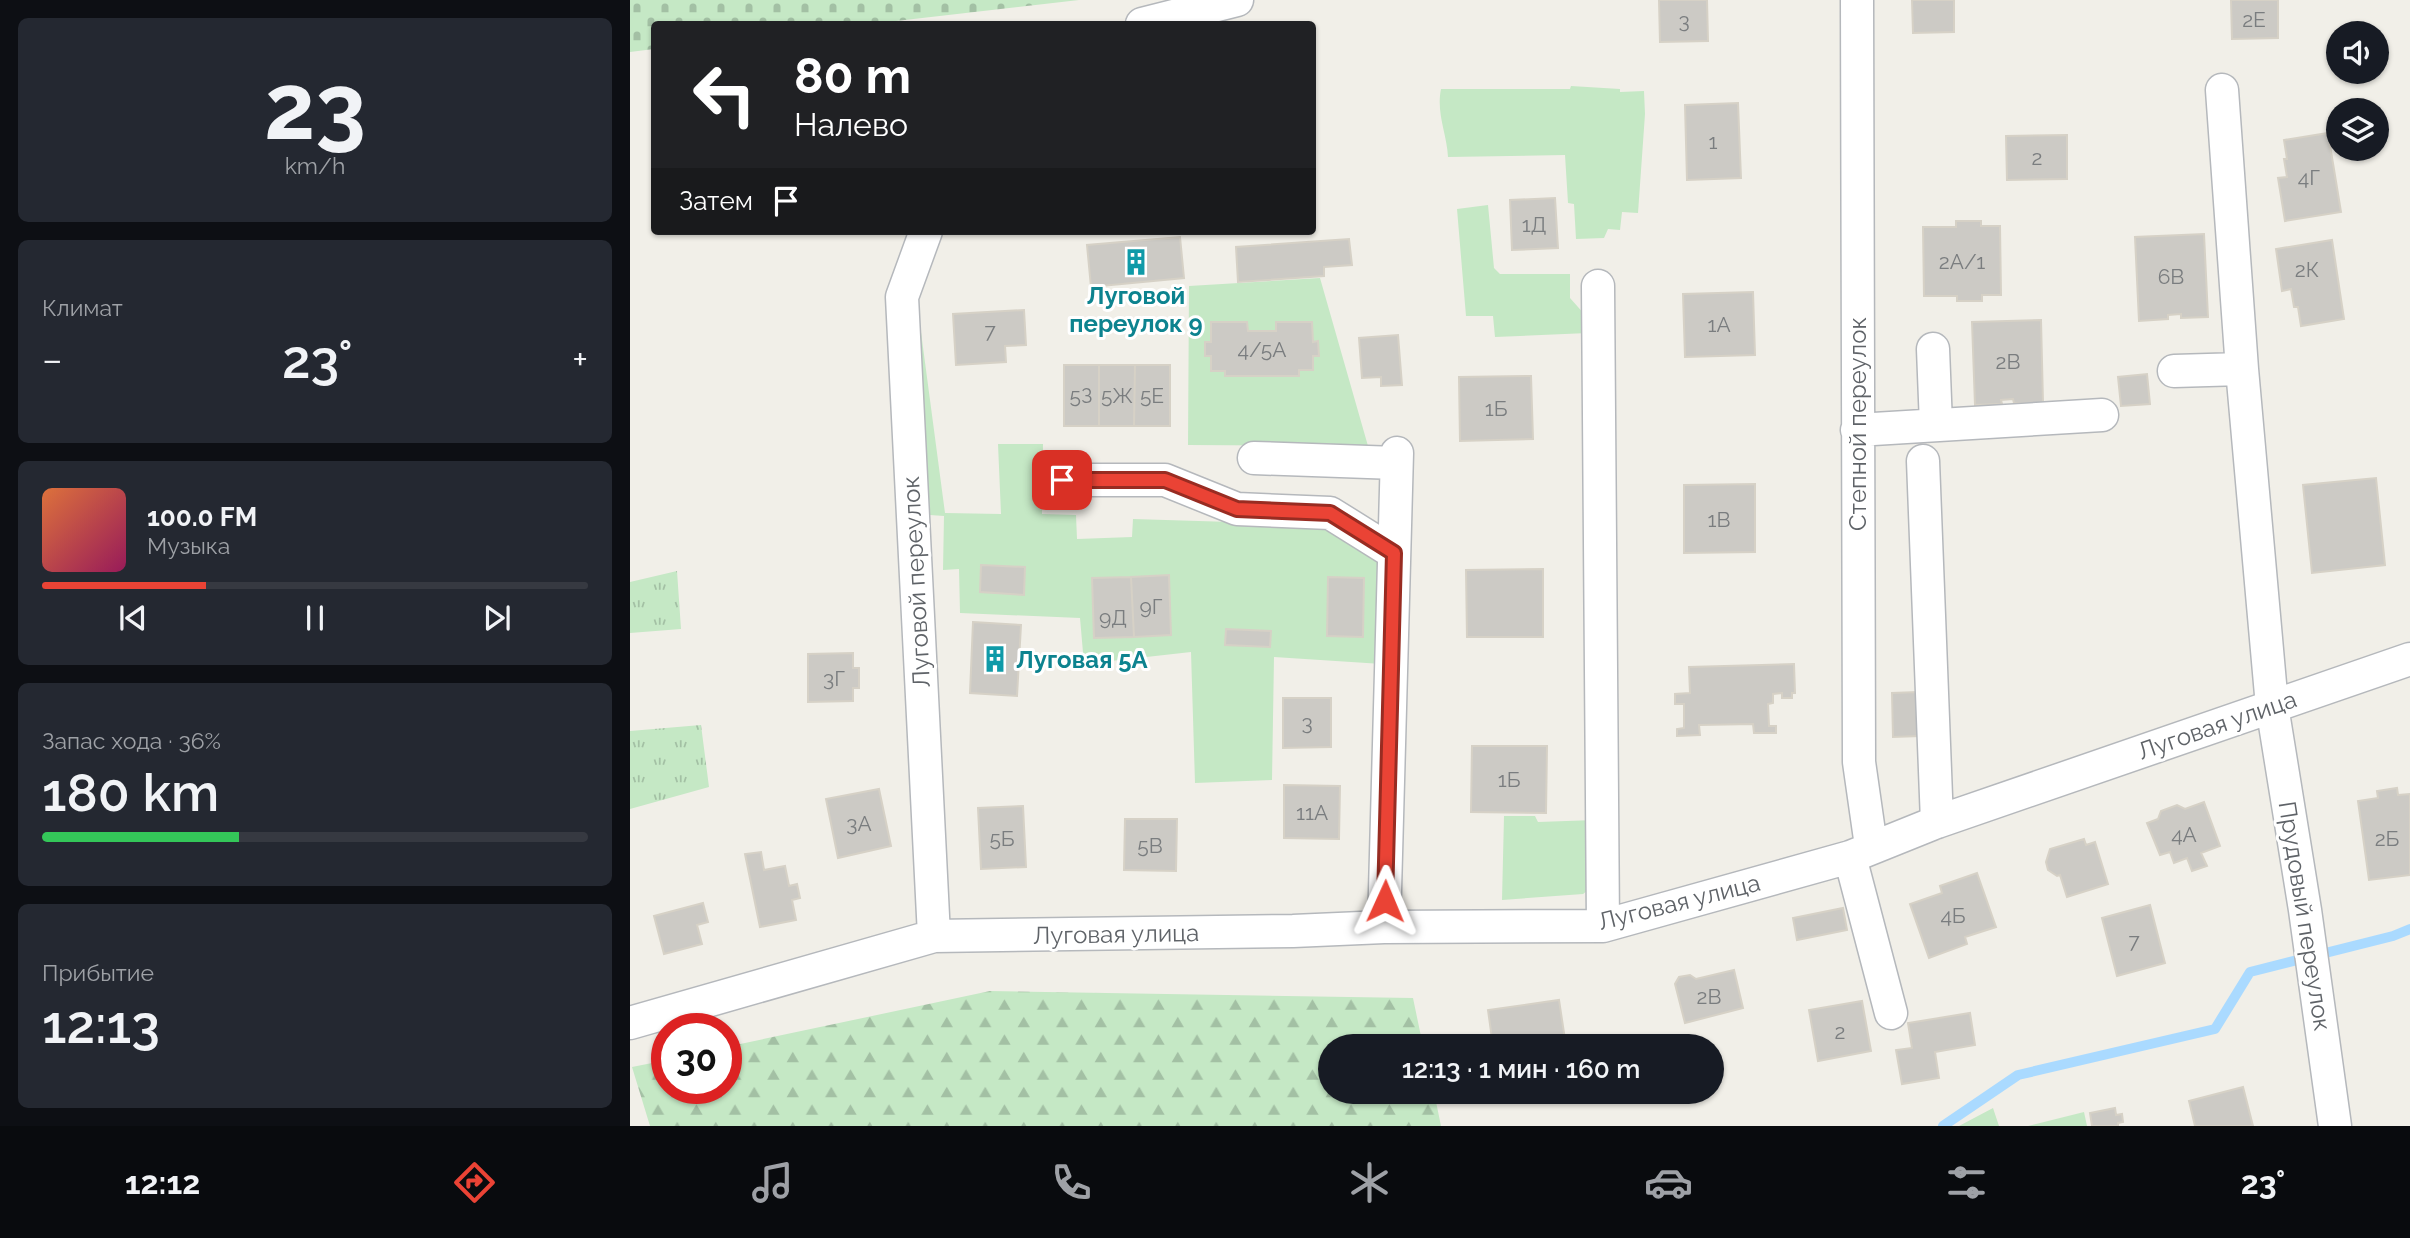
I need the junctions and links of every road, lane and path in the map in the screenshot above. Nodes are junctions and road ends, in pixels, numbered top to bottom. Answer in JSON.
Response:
{"nodes":[{"id":1,"x":1237,"y":0,"type":"edge"},
{"id":2,"x":1857,"y":0,"type":"edge"},
{"id":3,"x":1154,"y":21,"type":"edge"},
{"id":4,"x":2222,"y":90,"type":"dead end"},
{"id":5,"x":925,"y":235,"type":"edge"},
{"id":6,"x":1598,"y":286,"type":"dead end"},
{"id":7,"x":1933,"y":349,"type":"dead end"},
{"id":8,"x":2242,"y":369,"type":"junction"},
{"id":9,"x":2174,"y":371,"type":"dead end"},
{"id":10,"x":2102,"y":415,"type":"dead end"},
{"id":11,"x":1936,"y":425,"type":"junction"},
{"id":12,"x":1857,"y":430,"type":"junction"},
{"id":13,"x":1254,"y":458,"type":"dead end"},
{"id":14,"x":1923,"y":461,"type":"dead end"},
{"id":15,"x":1062,"y":480,"type":"dead end"},
{"id":16,"x":1394,"y":553,"type":"junction"},
{"id":17,"x":2410,"y":659,"type":"edge"},
{"id":18,"x":2272,"y":706,"type":"junction"},
{"id":19,"x":1937,"y":822,"type":"junction"},
{"id":20,"x":1861,"y":852,"type":"junction"},
{"id":21,"x":1603,"y":926,"type":"junction"},
{"id":22,"x":1384,"y":927,"type":"junction"},
{"id":23,"x":934,"y":936,"type":"junction"},
{"id":24,"x":1891,"y":1013,"type":"dead end"},
{"id":25,"x":630,"y":1023,"type":"edge"},
{"id":26,"x":2335,"y":1126,"type":"edge"}],
"edges":[{"from":1,"to":3,"type":"street"},
{"from":2,"to":12,"type":"street","name":"Степной переулок"},
{"from":4,"to":8,"type":"street","name":"Прудовый переулок"},
{"from":5,"to":23,"type":"street","name":"Луговой переулок"},
{"from":6,"to":21,"type":"street"},
{"from":7,"to":11,"type":"street"},
{"from":8,"to":9,"type":"street"},
{"from":8,"to":18,"type":"street","name":"Прудовый переулок"},
{"from":10,"to":11,"type":"street"},
{"from":11,"to":12,"type":"street"},
{"from":12,"to":20,"type":"street","name":"Степной переулок"},
{"from":13,"to":16,"type":"street"},
{"from":14,"to":19,"type":"street"},
{"from":15,"to":16,"type":"street"},
{"from":16,"to":22,"type":"street"},
{"from":17,"to":18,"type":"street","name":"Луговая улица"},
{"from":18,"to":19,"type":"street","name":"Луговая улица"},
{"from":18,"to":26,"type":"street","name":"Прудовый переулок"},
{"from":19,"to":20,"type":"street","name":"Луговая улица"},
{"from":20,"to":21,"type":"street","name":"Луговая улица"},
{"from":20,"to":24,"type":"street","name":"Степной переулок"},
{"from":21,"to":22,"type":"street","name":"Луговая улица"},
{"from":22,"to":23,"type":"street","name":"Луговая улица"},
{"from":23,"to":25,"type":"street","name":"Луговая улица"}]}
